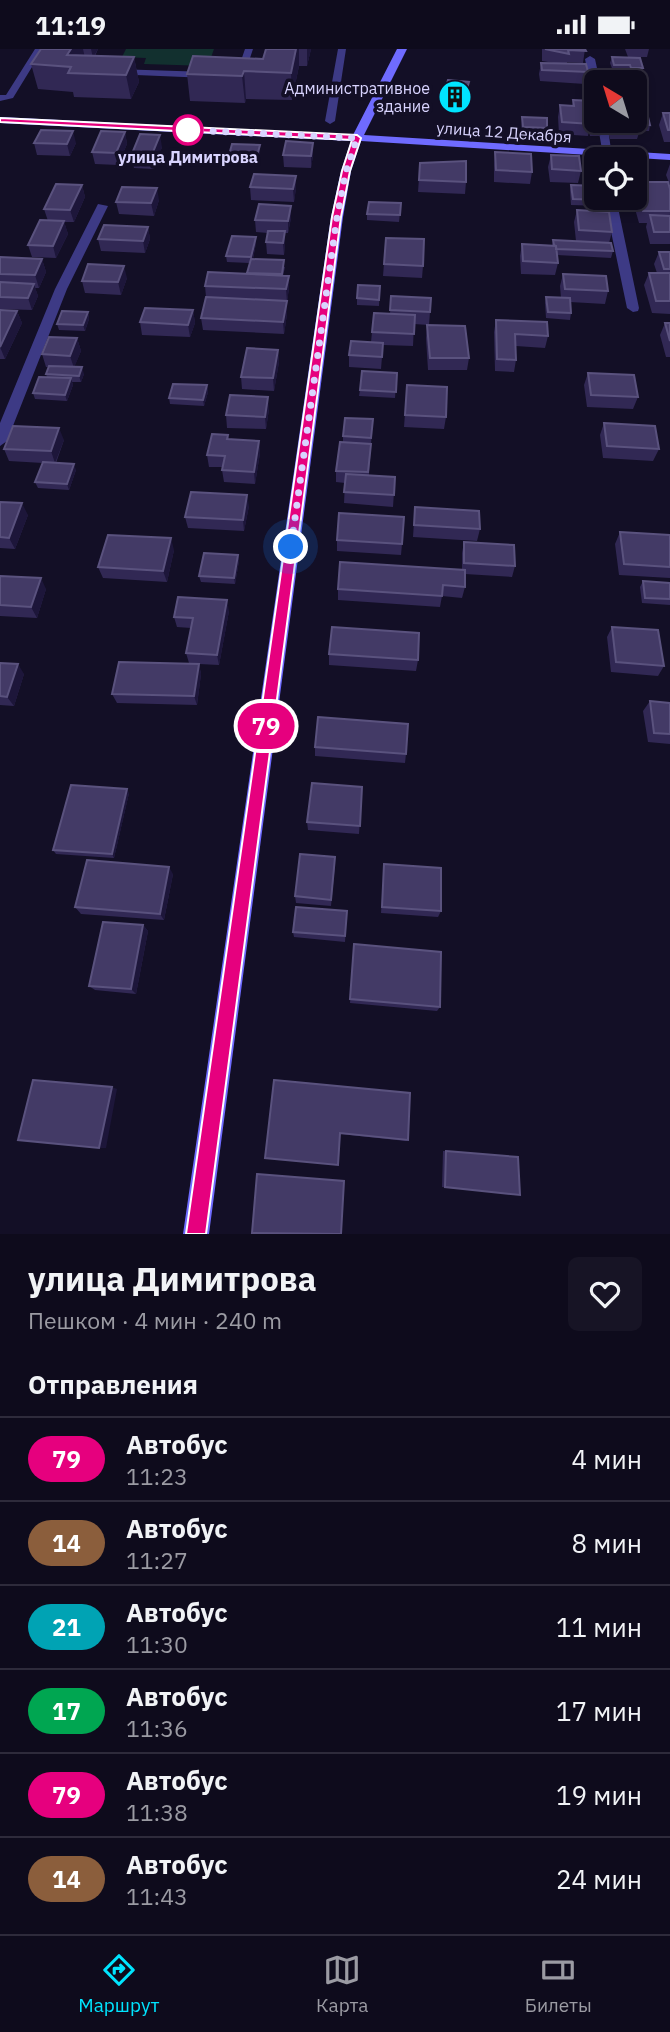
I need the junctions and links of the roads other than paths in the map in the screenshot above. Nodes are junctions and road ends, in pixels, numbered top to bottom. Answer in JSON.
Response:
{"nodes":[{"id":1,"x":39,"y":49,"type":"edge"},
{"id":2,"x":249,"y":49,"type":"edge"},
{"id":3,"x":342,"y":49,"type":"edge"},
{"id":4,"x":402,"y":49,"type":"edge"},
{"id":5,"x":590,"y":59,"type":"dead end"},
{"id":6,"x":592,"y":70,"type":"edge"},
{"id":7,"x":113,"y":72,"type":"edge"},
{"id":8,"x":215,"y":75,"type":"edge"},
{"id":9,"x":228,"y":76,"type":"edge"},
{"id":10,"x":0,"y":98,"type":"edge"},
{"id":11,"x":0,"y":120,"type":"edge"},
{"id":12,"x":330,"y":121,"type":"dead end"},
{"id":13,"x":357,"y":138,"type":"junction"},
{"id":14,"x":584,"y":155,"type":"edge"},
{"id":15,"x":647,"y":157,"type":"edge"},
{"id":16,"x":670,"y":157,"type":"edge"},
{"id":17,"x":102,"y":206,"type":"dead end"},
{"id":18,"x":613,"y":210,"type":"edge"},
{"id":19,"x":634,"y":308,"type":"dead end"},
{"id":20,"x":0,"y":440,"type":"edge"},
{"id":21,"x":196,"y":1234,"type":"edge"}],
"edges":[{"from":1,"to":10,"type":"lane"},
{"from":2,"to":9,"type":"lane"},
{"from":3,"to":12,"type":"lane"},
{"from":4,"to":13,"type":"main road"},
{"from":5,"to":6,"type":"street"},
{"from":7,"to":8,"type":"lane"},
{"from":11,"to":13,"type":"main road","name":"улица 12 Декабря"},
{"from":13,"to":14,"type":"main road","name":"улица 12 Декабря"},
{"from":13,"to":21,"type":"main road"},
{"from":15,"to":16,"type":"main road","name":"улица 12 Декабря"},
{"from":17,"to":20,"type":"street"},
{"from":18,"to":19,"type":"street"}]}
